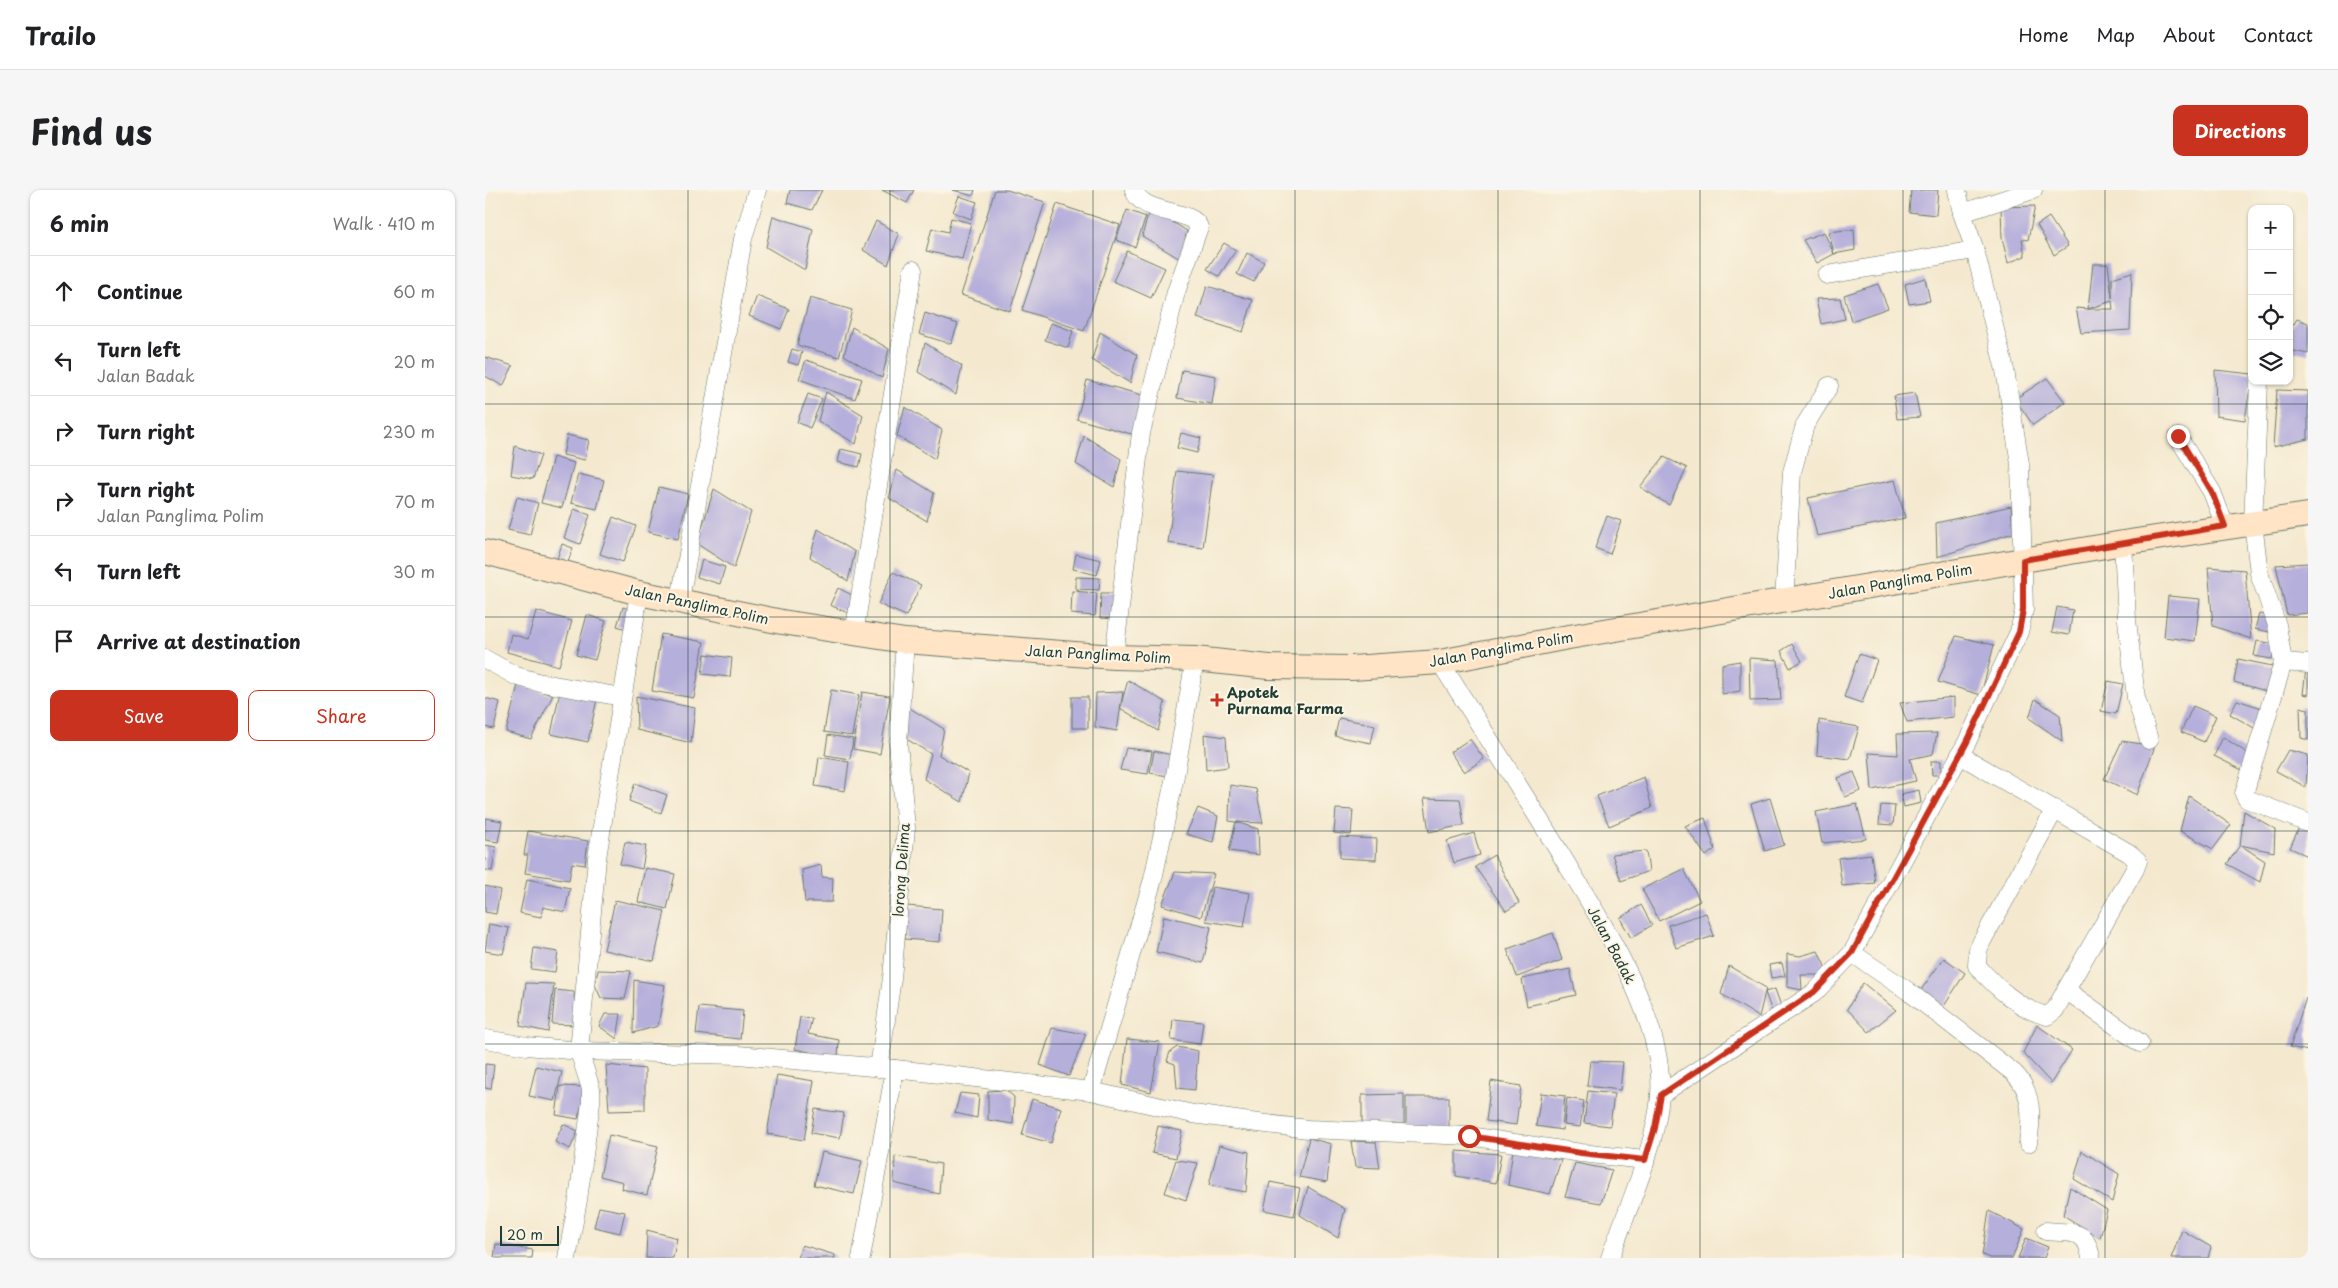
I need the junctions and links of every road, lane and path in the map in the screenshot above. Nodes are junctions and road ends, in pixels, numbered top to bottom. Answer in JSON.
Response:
{"nodes":[{"id":1,"x":757,"y":190,"type":"edge"},
{"id":2,"x":1134,"y":190,"type":"edge"},
{"id":3,"x":1957,"y":190,"type":"edge"},
{"id":4,"x":2033,"y":190,"type":"edge"},
{"id":5,"x":1961,"y":213,"type":"junction"},
{"id":6,"x":1975,"y":250,"type":"junction"},
{"id":7,"x":913,"y":270,"type":"dead end"},
{"id":8,"x":1827,"y":275,"type":"dead end"},
{"id":9,"x":2259,"y":385,"type":"edge"},
{"id":10,"x":1829,"y":386,"type":"dead end"},
{"id":11,"x":2178,"y":436,"type":"dead end"},
{"id":12,"x":2308,"y":515,"type":"edge"},
{"id":13,"x":2253,"y":523,"type":"junction"},
{"id":14,"x":2225,"y":526,"type":"junction"},
{"id":15,"x":2123,"y":542,"type":"junction"},
{"id":16,"x":485,"y":552,"type":"edge"},
{"id":17,"x":2023,"y":560,"type":"junction"},
{"id":18,"x":639,"y":593,"type":"junction"},
{"id":19,"x":680,"y":600,"type":"junction"},
{"id":20,"x":1784,"y":601,"type":"junction"},
{"id":21,"x":854,"y":634,"type":"junction"},
{"id":22,"x":905,"y":641,"type":"junction"},
{"id":23,"x":1115,"y":657,"type":"junction"},
{"id":24,"x":485,"y":659,"type":"edge"},
{"id":25,"x":1195,"y":659,"type":"junction"},
{"id":26,"x":1440,"y":662,"type":"junction"},
{"id":27,"x":2283,"y":662,"type":"junction"},
{"id":28,"x":2308,"y":664,"type":"edge"},
{"id":29,"x":622,"y":697,"type":"junction"},
{"id":30,"x":2149,"y":740,"type":"dead end"},
{"id":31,"x":1960,"y":755,"type":"junction"},
{"id":32,"x":2055,"y":810,"type":"junction"},
{"id":33,"x":2308,"y":823,"type":"edge"},
{"id":34,"x":1852,"y":953,"type":"junction"},
{"id":35,"x":2066,"y":990,"type":"junction"},
{"id":36,"x":485,"y":1039,"type":"edge"},
{"id":37,"x":2140,"y":1043,"type":"dead end"},
{"id":38,"x":579,"y":1051,"type":"junction"},
{"id":39,"x":887,"y":1069,"type":"junction"},
{"id":40,"x":1091,"y":1091,"type":"junction"},
{"id":41,"x":1661,"y":1095,"type":"junction"},
{"id":42,"x":2027,"y":1143,"type":"dead end"},
{"id":43,"x":1645,"y":1160,"type":"junction"},
{"id":44,"x":2046,"y":1231,"type":"dead end"},
{"id":45,"x":567,"y":1258,"type":"edge"},
{"id":46,"x":861,"y":1258,"type":"edge"},
{"id":47,"x":1610,"y":1258,"type":"edge"},
{"id":48,"x":2091,"y":1258,"type":"edge"}],
"edges":[{"from":1,"to":19,"type":"street"},
{"from":2,"to":23,"type":"street"},
{"from":3,"to":5,"type":"street"},
{"from":4,"to":5,"type":"street"},
{"from":5,"to":6,"type":"street"},
{"from":6,"to":8,"type":"street"},
{"from":6,"to":17,"type":"street"},
{"from":7,"to":21,"type":"street"},
{"from":9,"to":13,"type":"street"},
{"from":10,"to":20,"type":"street"},
{"from":11,"to":14,"type":"street"},
{"from":12,"to":13,"type":"street","name":"Jalan Panglima Polim"},
{"from":13,"to":14,"type":"street","name":"Jalan Panglima Polim"},
{"from":13,"to":27,"type":"street"},
{"from":14,"to":15,"type":"street","name":"Jalan Panglima Polim"},
{"from":15,"to":17,"type":"street","name":"Jalan Panglima Polim"},
{"from":15,"to":30,"type":"street"},
{"from":16,"to":18,"type":"street","name":"Jalan Panglima Polim"},
{"from":17,"to":20,"type":"street","name":"Jalan Panglima Polim"},
{"from":17,"to":31,"type":"street"},
{"from":18,"to":19,"type":"street","name":"Jalan Panglima Polim"},
{"from":18,"to":29,"type":"street"},
{"from":19,"to":21,"type":"street","name":"Jalan Panglima Polim"},
{"from":20,"to":26,"type":"street","name":"Jalan Panglima Polim"},
{"from":21,"to":22,"type":"street","name":"Jalan Panglima Polim"},
{"from":22,"to":23,"type":"street","name":"Jalan Panglima Polim"},
{"from":22,"to":39,"type":"street","name":"lorong Delima"},
{"from":23,"to":25,"type":"street","name":"Jalan Panglima Polim"},
{"from":24,"to":29,"type":"street"},
{"from":25,"to":26,"type":"street","name":"Jalan Panglima Polim"},
{"from":25,"to":40,"type":"street"},
{"from":26,"to":41,"type":"street","name":"Jalan Badak"},
{"from":27,"to":28,"type":"street"},
{"from":27,"to":33,"type":"street"},
{"from":29,"to":38,"type":"street"},
{"from":31,"to":32,"type":"street"},
{"from":31,"to":34,"type":"street"},
{"from":32,"to":35,"type":"street"},
{"from":32,"to":35,"type":"street"},
{"from":34,"to":41,"type":"street"},
{"from":34,"to":42,"type":"street"},
{"from":35,"to":37,"type":"street"},
{"from":36,"to":38,"type":"street"},
{"from":38,"to":39,"type":"street"},
{"from":38,"to":45,"type":"street"},
{"from":39,"to":40,"type":"street"},
{"from":39,"to":46,"type":"street","name":"lorong Delima"},
{"from":40,"to":43,"type":"street"},
{"from":41,"to":43,"type":"street","name":"Jalan Badak"},
{"from":43,"to":47,"type":"street","name":"Jalan Badak"},
{"from":44,"to":48,"type":"street"}]}
